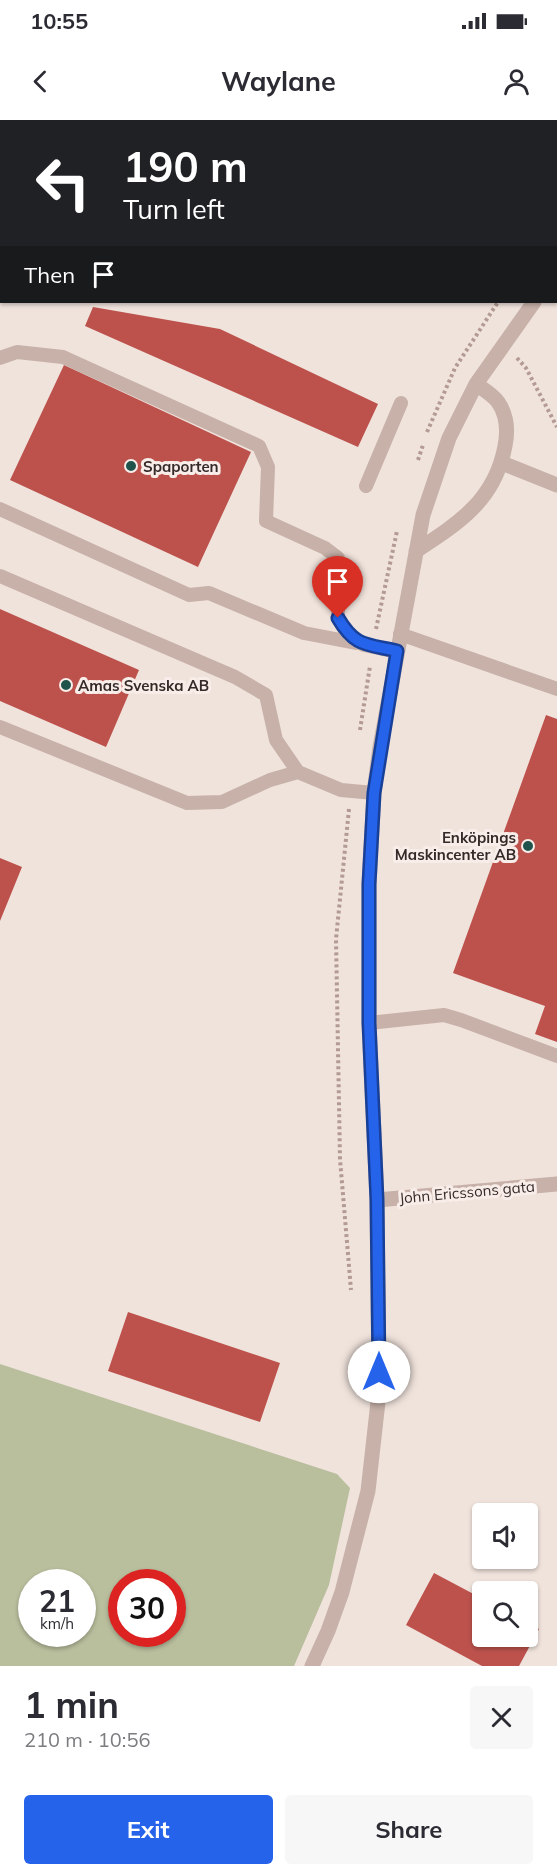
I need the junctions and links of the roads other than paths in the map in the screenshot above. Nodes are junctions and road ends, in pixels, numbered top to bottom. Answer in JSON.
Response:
{"nodes":[{"id":1,"x":533,"y":303,"type":"edge"},
{"id":2,"x":0,"y":358,"type":"edge"},
{"id":3,"x":476,"y":384,"type":"junction"},
{"id":4,"x":401,"y":403,"type":"dead end"},
{"id":5,"x":502,"y":463,"type":"junction"},
{"id":6,"x":557,"y":485,"type":"edge"},
{"id":7,"x":366,"y":486,"type":"dead end"},
{"id":8,"x":0,"y":509,"type":"edge"},
{"id":9,"x":416,"y":551,"type":"junction"},
{"id":10,"x":0,"y":576,"type":"edge"},
{"id":11,"x":400,"y":634,"type":"junction"},
{"id":12,"x":364,"y":645,"type":"junction"},
{"id":13,"x":397,"y":651,"type":"junction"},
{"id":14,"x":557,"y":689,"type":"edge"},
{"id":15,"x":0,"y":727,"type":"edge"},
{"id":16,"x":298,"y":772,"type":"junction"},
{"id":17,"x":374,"y":793,"type":"junction"},
{"id":18,"x":369,"y":1023,"type":"junction"},
{"id":19,"x":557,"y":1056,"type":"edge"},
{"id":20,"x":557,"y":1184,"type":"edge"},
{"id":21,"x":377,"y":1200,"type":"junction"},
{"id":22,"x":312,"y":1666,"type":"edge"}],
"edges":[{"from":1,"to":3,"type":"street"},
{"from":2,"to":12,"type":"lane"},
{"from":3,"to":5,"type":"street"},
{"from":3,"to":9,"type":"street"},
{"from":4,"to":7,"type":"lane"},
{"from":5,"to":6,"type":"street"},
{"from":5,"to":9,"type":"street"},
{"from":8,"to":12,"type":"lane"},
{"from":9,"to":11,"type":"street"},
{"from":10,"to":16,"type":"lane"},
{"from":11,"to":13,"type":"street"},
{"from":11,"to":14,"type":"lane"},
{"from":12,"to":13,"type":"lane"},
{"from":13,"to":17,"type":"street"},
{"from":15,"to":16,"type":"lane"},
{"from":16,"to":17,"type":"lane"},
{"from":17,"to":18,"type":"street"},
{"from":18,"to":19,"type":"lane"},
{"from":18,"to":21,"type":"street"},
{"from":20,"to":21,"type":"street","name":"John Ericssons gata"},
{"from":21,"to":22,"type":"street"}]}
